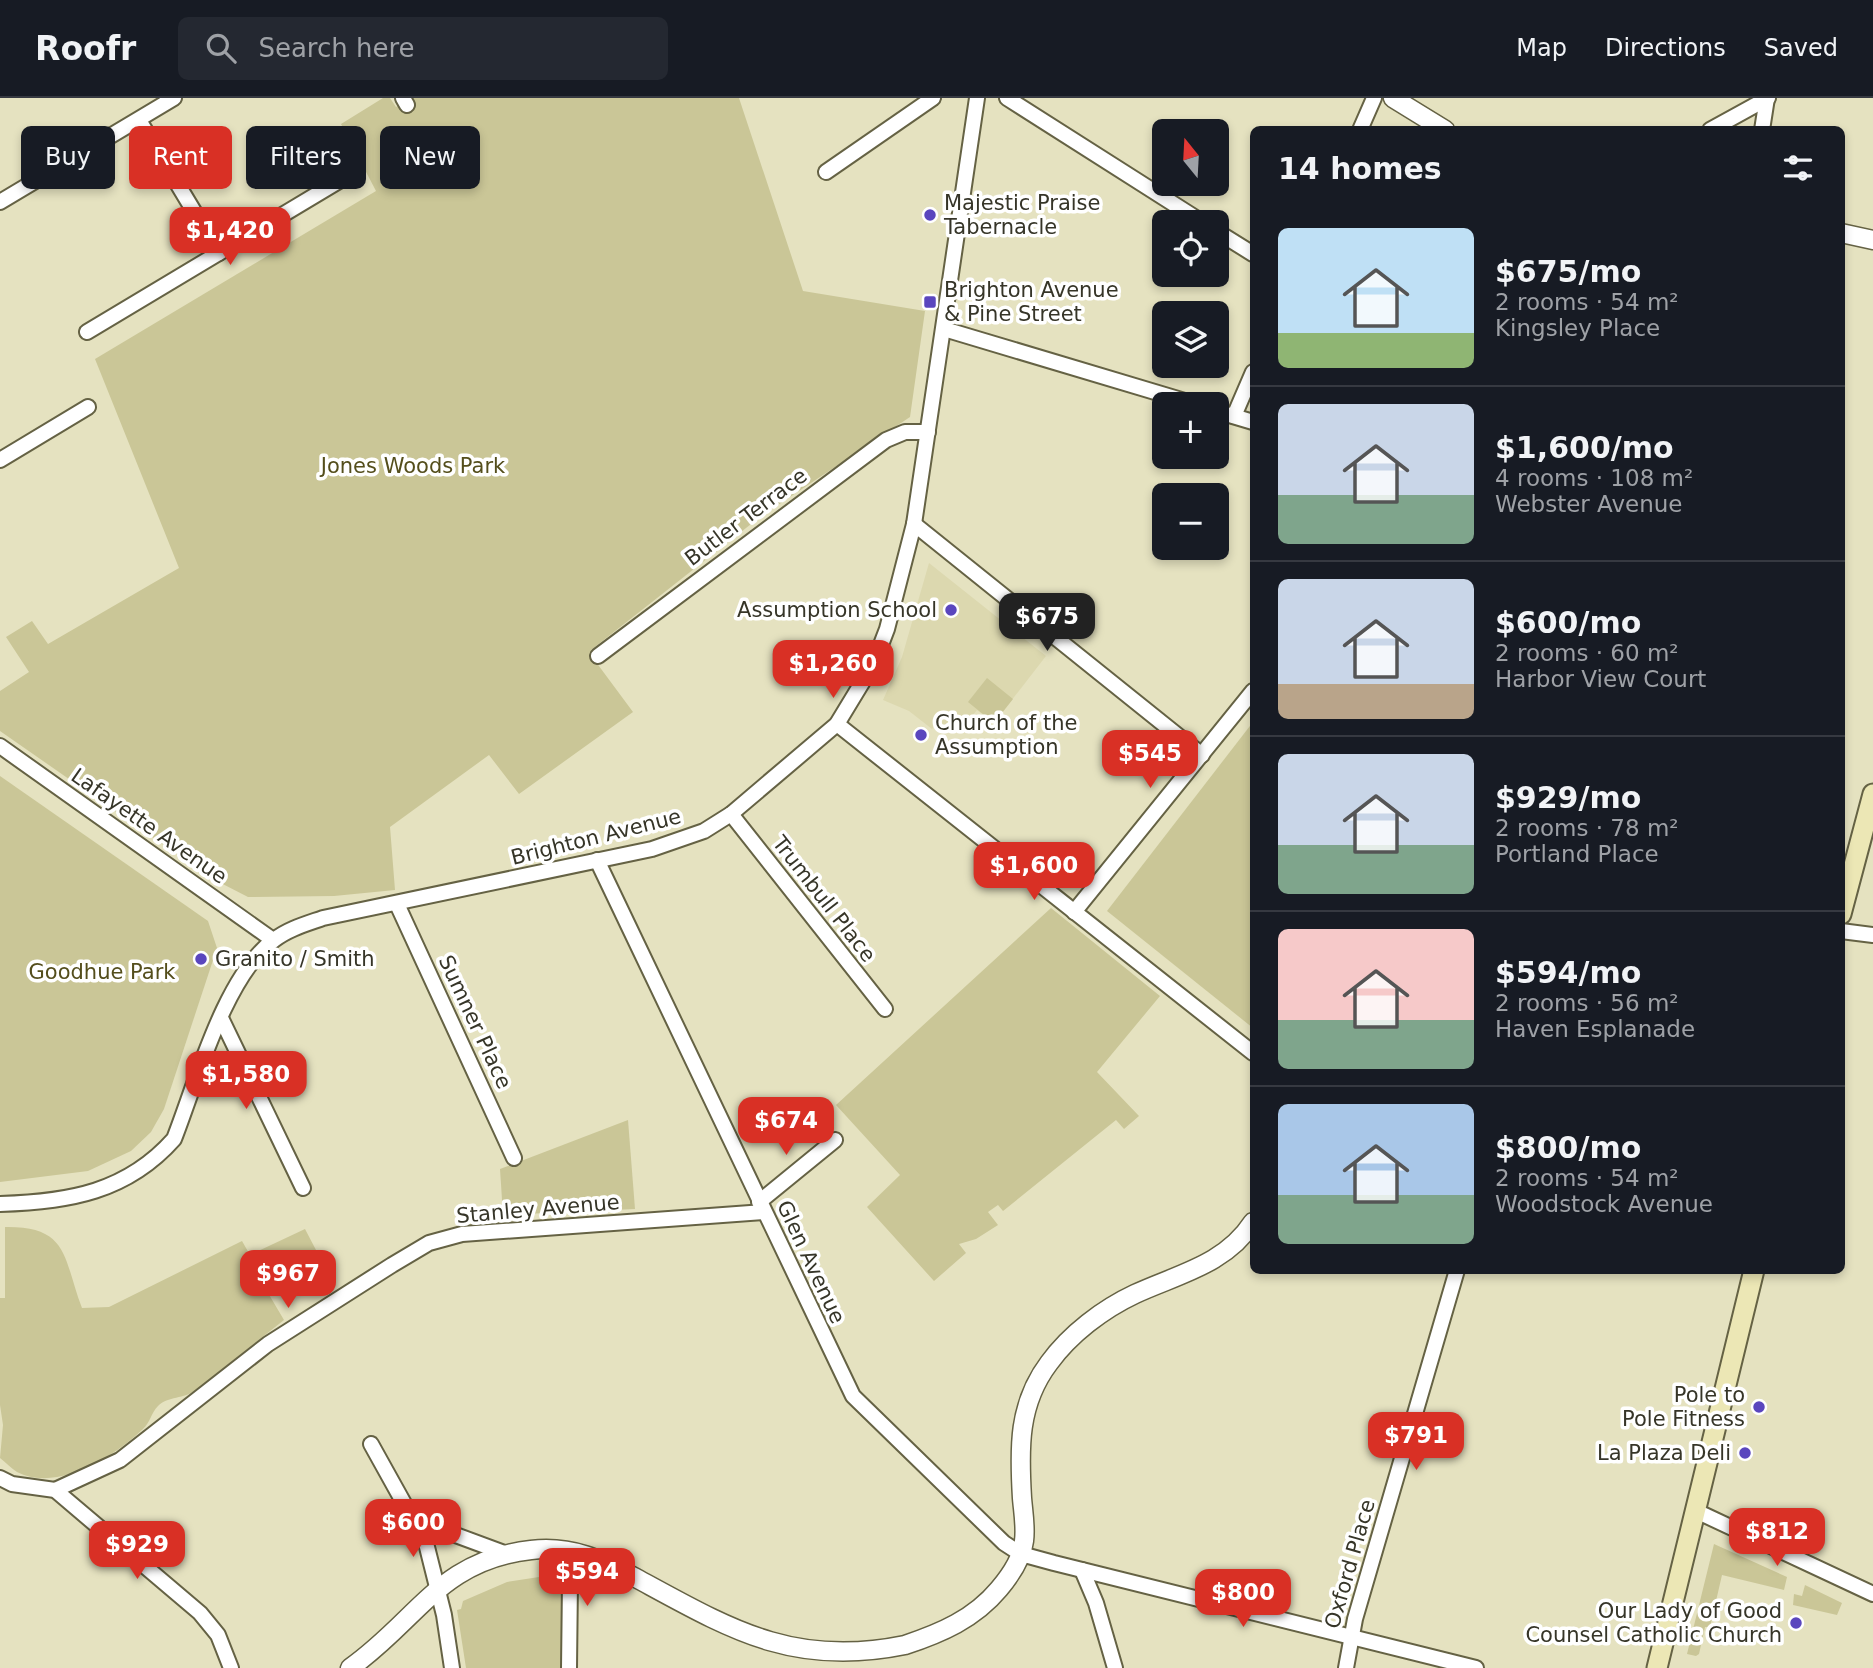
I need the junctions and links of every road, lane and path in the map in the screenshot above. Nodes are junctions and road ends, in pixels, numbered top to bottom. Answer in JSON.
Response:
{"nodes":[{"id":1,"x":933,"y":98,"type":"edge"},
{"id":2,"x":975,"y":98,"type":"edge"},
{"id":3,"x":1006,"y":98,"type":"edge"},
{"id":4,"x":1374,"y":98,"type":"edge"},
{"id":5,"x":1394,"y":98,"type":"edge"},
{"id":6,"x":1767,"y":98,"type":"edge"},
{"id":7,"x":171,"y":99,"type":"edge"},
{"id":8,"x":139,"y":120,"type":"junction"},
{"id":9,"x":1362,"y":126,"type":"edge"},
{"id":10,"x":1439,"y":126,"type":"edge"},
{"id":11,"x":1717,"y":126,"type":"edge"},
{"id":12,"x":1763,"y":126,"type":"edge"},
{"id":13,"x":826,"y":172,"type":"dead end"},
{"id":14,"x":0,"y":183,"type":"edge"},
{"id":15,"x":326,"y":189,"type":"edge"},
{"id":16,"x":4,"y":200,"type":"edge"},
{"id":17,"x":1183,"y":210,"type":"edge"},
{"id":18,"x":1845,"y":234,"type":"edge"},
{"id":19,"x":1229,"y":239,"type":"edge"},
{"id":20,"x":1873,"y":240,"type":"edge"},
{"id":21,"x":1250,"y":252,"type":"edge"},
{"id":22,"x":219,"y":253,"type":"junction"},
{"id":23,"x":944,"y":330,"type":"junction"},
{"id":24,"x":87,"y":332,"type":"dead end"},
{"id":25,"x":1250,"y":379,"type":"edge"},
{"id":26,"x":1154,"y":392,"type":"edge"},
{"id":27,"x":88,"y":407,"type":"dead end"},
{"id":28,"x":1229,"y":415,"type":"edge"},
{"id":29,"x":1234,"y":416,"type":"junction"},
{"id":30,"x":1250,"y":421,"type":"edge"},
{"id":31,"x":928,"y":432,"type":"junction"},
{"id":32,"x":0,"y":460,"type":"edge"},
{"id":33,"x":914,"y":524,"type":"junction"},
{"id":34,"x":598,"y":656,"type":"dead end"},
{"id":35,"x":1250,"y":695,"type":"edge"},
{"id":36,"x":837,"y":724,"type":"junction"},
{"id":37,"x":0,"y":746,"type":"edge"},
{"id":38,"x":1202,"y":755,"type":"junction"},
{"id":39,"x":1873,"y":794,"type":"edge"},
{"id":40,"x":731,"y":814,"type":"junction"},
{"id":41,"x":597,"y":860,"type":"junction"},
{"id":42,"x":1845,"y":899,"type":"edge"},
{"id":43,"x":397,"y":904,"type":"junction"},
{"id":44,"x":1074,"y":912,"type":"junction"},
{"id":45,"x":1845,"y":932,"type":"edge"},
{"id":46,"x":1873,"y":935,"type":"edge"},
{"id":47,"x":273,"y":940,"type":"junction"},
{"id":48,"x":885,"y":1009,"type":"dead end"},
{"id":49,"x":221,"y":1018,"type":"junction"},
{"id":50,"x":1250,"y":1051,"type":"edge"},
{"id":51,"x":835,"y":1140,"type":"dead end"},
{"id":52,"x":514,"y":1158,"type":"dead end"},
{"id":53,"x":303,"y":1188,"type":"dead end"},
{"id":54,"x":0,"y":1204,"type":"edge"},
{"id":55,"x":761,"y":1207,"type":"junction"},
{"id":56,"x":1250,"y":1226,"type":"edge"},
{"id":57,"x":1456,"y":1274,"type":"edge"},
{"id":58,"x":1753,"y":1274,"type":"edge"},
{"id":59,"x":371,"y":1444,"type":"dead end"},
{"id":60,"x":4,"y":1484,"type":"edge"},
{"id":61,"x":55,"y":1490,"type":"junction"},
{"id":62,"x":1696,"y":1511,"type":"junction"},
{"id":63,"x":415,"y":1520,"type":"junction"},
{"id":64,"x":565,"y":1550,"type":"junction"},
{"id":65,"x":507,"y":1554,"type":"junction"},
{"id":66,"x":1021,"y":1554,"type":"junction"},
{"id":67,"x":1082,"y":1570,"type":"junction"},
{"id":68,"x":437,"y":1587,"type":"junction"},
{"id":69,"x":1873,"y":1594,"type":"edge"},
{"id":70,"x":1350,"y":1637,"type":"junction"},
{"id":71,"x":231,"y":1668,"type":"edge"},
{"id":72,"x":350,"y":1668,"type":"edge"},
{"id":73,"x":452,"y":1668,"type":"edge"},
{"id":74,"x":569,"y":1668,"type":"edge"},
{"id":75,"x":1115,"y":1668,"type":"edge"},
{"id":76,"x":1346,"y":1668,"type":"edge"},
{"id":77,"x":1476,"y":1668,"type":"edge"},
{"id":78,"x":1657,"y":1668,"type":"edge"}],
"edges":[{"from":1,"to":13,"type":"street"},
{"from":2,"to":23,"type":"street","name":"Brighton Avenue"},
{"from":3,"to":17,"type":"street"},
{"from":4,"to":9,"type":"street"},
{"from":5,"to":10,"type":"street"},
{"from":6,"to":11,"type":"street"},
{"from":6,"to":12,"type":"street"},
{"from":7,"to":8,"type":"street"},
{"from":8,"to":16,"type":"street"},
{"from":8,"to":22,"type":"street"},
{"from":14,"to":16,"type":"street"},
{"from":15,"to":22,"type":"street"},
{"from":18,"to":20,"type":"street"},
{"from":19,"to":21,"type":"street"},
{"from":22,"to":24,"type":"street"},
{"from":23,"to":26,"type":"street"},
{"from":23,"to":31,"type":"street","name":"Brighton Avenue"},
{"from":25,"to":29,"type":"street"},
{"from":27,"to":32,"type":"street"},
{"from":28,"to":29,"type":"street"},
{"from":29,"to":30,"type":"street"},
{"from":31,"to":33,"type":"street","name":"Brighton Avenue"},
{"from":31,"to":34,"type":"street","name":"Butler Terrace"},
{"from":33,"to":36,"type":"street","name":"Brighton Avenue"},
{"from":33,"to":38,"type":"street"},
{"from":35,"to":38,"type":"street"},
{"from":36,"to":40,"type":"street","name":"Brighton Avenue"},
{"from":36,"to":44,"type":"street"},
{"from":37,"to":47,"type":"street","name":"Lafayette Avenue"},
{"from":38,"to":44,"type":"street"},
{"from":39,"to":42,"type":"main road"},
{"from":40,"to":41,"type":"street","name":"Brighton Avenue"},
{"from":40,"to":48,"type":"street","name":"Trumbull Place"},
{"from":41,"to":43,"type":"street","name":"Brighton Avenue"},
{"from":41,"to":55,"type":"street","name":"Glen Avenue"},
{"from":43,"to":47,"type":"street","name":"Brighton Avenue"},
{"from":43,"to":52,"type":"street","name":"Sumner Place"},
{"from":44,"to":50,"type":"street"},
{"from":45,"to":46,"type":"street"},
{"from":47,"to":49,"type":"street","name":"Brighton Avenue"},
{"from":49,"to":53,"type":"street"},
{"from":49,"to":54,"type":"street","name":"Brighton Avenue"},
{"from":51,"to":55,"type":"street"},
{"from":55,"to":61,"type":"street","name":"Stanley Avenue"},
{"from":55,"to":66,"type":"street","name":"Glen Avenue"},
{"from":56,"to":66,"type":"street"},
{"from":57,"to":70,"type":"street","name":"Oxford Place"},
{"from":58,"to":62,"type":"main road"},
{"from":59,"to":63,"type":"street"},
{"from":60,"to":61,"type":"street"},
{"from":61,"to":71,"type":"street"},
{"from":62,"to":69,"type":"street"},
{"from":62,"to":78,"type":"main road"},
{"from":63,"to":65,"type":"street"},
{"from":63,"to":68,"type":"street"},
{"from":64,"to":65,"type":"street"},
{"from":64,"to":66,"type":"street"},
{"from":64,"to":74,"type":"street"},
{"from":65,"to":68,"type":"street"},
{"from":66,"to":67,"type":"street"},
{"from":67,"to":70,"type":"street"},
{"from":67,"to":75,"type":"street"},
{"from":68,"to":72,"type":"street"},
{"from":68,"to":73,"type":"street"},
{"from":70,"to":76,"type":"street","name":"Oxford Place"},
{"from":70,"to":77,"type":"street"}]}
